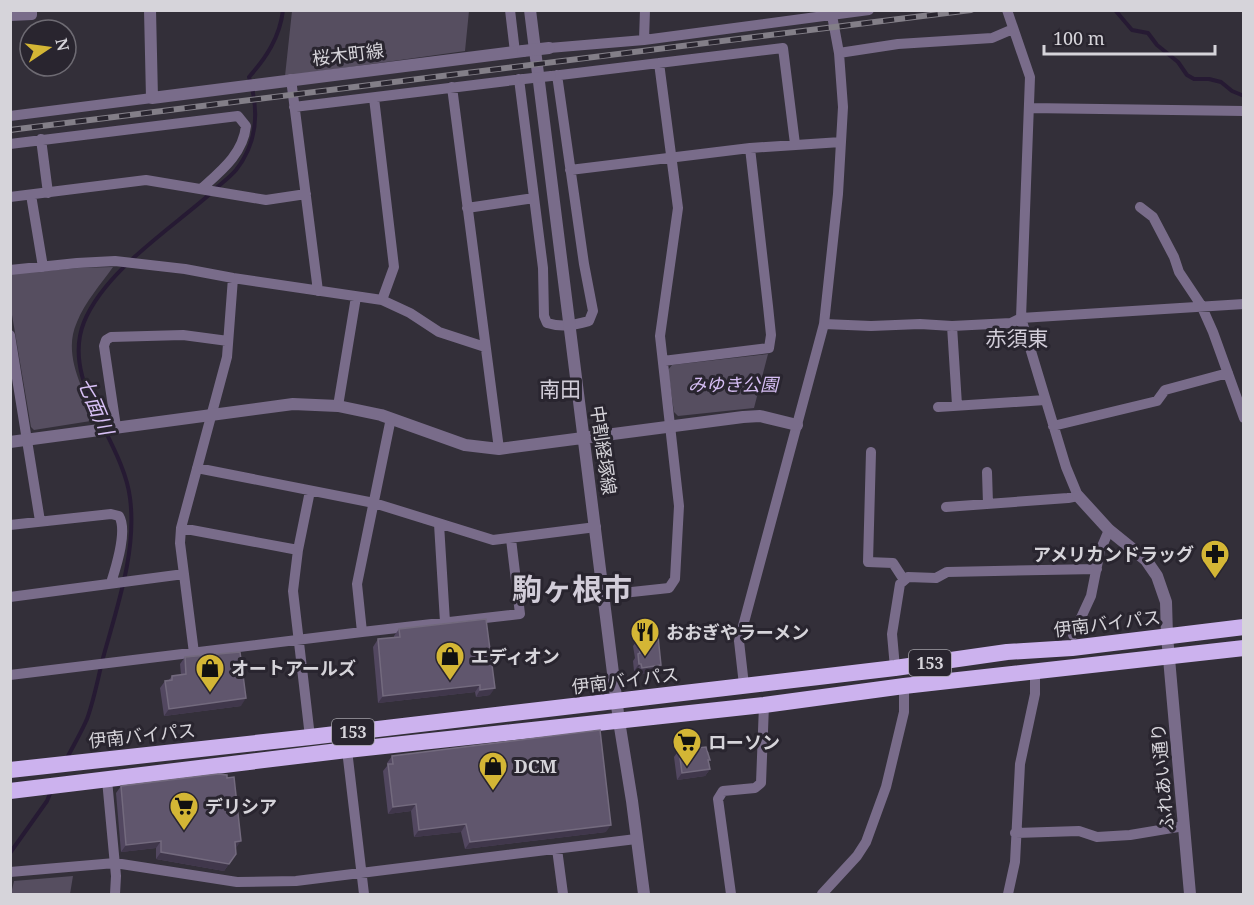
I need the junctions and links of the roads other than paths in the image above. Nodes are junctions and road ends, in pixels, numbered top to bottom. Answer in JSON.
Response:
{"nodes":[{"id":1,"x":32,"y":10,"type":"edge"},
{"id":2,"x":150,"y":10,"type":"edge"},
{"id":3,"x":510,"y":10,"type":"edge"},
{"id":4,"x":530,"y":10,"type":"edge"},
{"id":5,"x":645,"y":10,"type":"edge"},
{"id":6,"x":869,"y":10,"type":"edge"},
{"id":7,"x":1007,"y":10,"type":"edge"},
{"id":8,"x":832,"y":13,"type":"edge"},
{"id":9,"x":10,"y":16,"type":"edge"},
{"id":10,"x":1013,"y":29,"type":"junction"},
{"id":11,"x":644,"y":40,"type":"junction"},
{"id":12,"x":549,"y":48,"type":"joint"},
{"id":13,"x":519,"y":52,"type":"junction"},
{"id":14,"x":839,"y":52,"type":"junction"},
{"id":15,"x":659,"y":63,"type":"junction"},
{"id":16,"x":554,"y":76,"type":"junction"},
{"id":17,"x":291,"y":79,"type":"junction"},
{"id":18,"x":521,"y":79,"type":"junction"},
{"id":19,"x":452,"y":87,"type":"junction"},
{"id":20,"x":152,"y":98,"type":"junction"},
{"id":21,"x":374,"y":99,"type":"junction"},
{"id":22,"x":294,"y":107,"type":"junction"},
{"id":23,"x":1029,"y":108,"type":"junction"},
{"id":24,"x":1244,"y":111,"type":"edge"},
{"id":25,"x":10,"y":116,"type":"edge"},
{"id":26,"x":41,"y":139,"type":"junction"},
{"id":27,"x":841,"y":142,"type":"junction"},
{"id":28,"x":10,"y":144,"type":"edge"},
{"id":29,"x":795,"y":144,"type":"junction"},
{"id":30,"x":750,"y":148,"type":"junction"},
{"id":31,"x":671,"y":157,"type":"junction"},
{"id":32,"x":570,"y":170,"type":"junction"},
{"id":33,"x":202,"y":189,"type":"junction"},
{"id":34,"x":48,"y":193,"type":"junction"},
{"id":35,"x":306,"y":194,"type":"junction"},
{"id":36,"x":31,"y":195,"type":"junction"},
{"id":37,"x":10,"y":197,"type":"edge"},
{"id":38,"x":534,"y":198,"type":"junction"},
{"id":39,"x":1140,"y":207,"type":"dead end"},
{"id":40,"x":467,"y":208,"type":"junction"},
{"id":41,"x":43,"y":267,"type":"junction"},
{"id":42,"x":10,"y":270,"type":"edge"},
{"id":43,"x":233,"y":278,"type":"junction"},
{"id":44,"x":318,"y":291,"type":"junction"},
{"id":45,"x":356,"y":297,"type":"junction"},
{"id":46,"x":382,"y":300,"type":"junction"},
{"id":47,"x":1244,"y":303,"type":"edge"},
{"id":48,"x":1201,"y":305,"type":"junction"},
{"id":49,"x":1021,"y":318,"type":"junction"},
{"id":50,"x":824,"y":324,"type":"junction"},
{"id":51,"x":569,"y":326,"type":"junction"},
{"id":52,"x":952,"y":326,"type":"junction"},
{"id":53,"x":10,"y":335,"type":"edge"},
{"id":54,"x":228,"y":341,"type":"junction"},
{"id":55,"x":485,"y":346,"type":"junction"},
{"id":56,"x":12,"y":349,"type":"edge"},
{"id":57,"x":663,"y":361,"type":"junction"},
{"id":58,"x":1228,"y":373,"type":"junction"},
{"id":59,"x":1045,"y":400,"type":"junction"},
{"id":60,"x":957,"y":405,"type":"junction"},
{"id":61,"x":338,"y":406,"type":"junction"},
{"id":62,"x":938,"y":407,"type":"dead end"},
{"id":63,"x":211,"y":415,"type":"junction"},
{"id":64,"x":392,"y":418,"type":"junction"},
{"id":65,"x":1244,"y":418,"type":"edge"},
{"id":66,"x":797,"y":425,"type":"junction"},
{"id":67,"x":1053,"y":426,"type":"junction"},
{"id":68,"x":671,"y":427,"type":"junction"},
{"id":69,"x":114,"y":428,"type":"junction"},
{"id":70,"x":584,"y":439,"type":"junction"},
{"id":71,"x":28,"y":440,"type":"junction"},
{"id":72,"x":10,"y":442,"type":"edge"},
{"id":73,"x":499,"y":449,"type":"junction"},
{"id":74,"x":872,"y":452,"type":"dead end"},
{"id":75,"x":197,"y":468,"type":"junction"},
{"id":76,"x":987,"y":472,"type":"dead end"},
{"id":77,"x":310,"y":491,"type":"junction"},
{"id":78,"x":1078,"y":496,"type":"junction"},
{"id":79,"x":374,"y":502,"type":"junction"},
{"id":80,"x":988,"y":504,"type":"junction"},
{"id":81,"x":946,"y":507,"type":"dead end"},
{"id":82,"x":40,"y":521,"type":"junction"},
{"id":83,"x":439,"y":524,"type":"junction"},
{"id":84,"x":10,"y":525,"type":"edge"},
{"id":85,"x":596,"y":527,"type":"junction"},
{"id":86,"x":181,"y":528,"type":"junction"},
{"id":87,"x":1109,"y":530,"type":"junction"},
{"id":88,"x":511,"y":539,"type":"junction"},
{"id":89,"x":298,"y":550,"type":"junction"},
{"id":90,"x":1097,"y":569,"type":"junction"},
{"id":91,"x":184,"y":574,"type":"junction"},
{"id":92,"x":904,"y":580,"type":"junction"},
{"id":93,"x":113,"y":583,"type":"junction"},
{"id":94,"x":604,"y":595,"type":"junction"},
{"id":95,"x":10,"y":597,"type":"edge"},
{"id":96,"x":445,"y":622,"type":"junction"},
{"id":97,"x":1244,"y":627,"type":"edge"},
{"id":98,"x":362,"y":632,"type":"junction"},
{"id":99,"x":1073,"y":635,"type":"dead end"},
{"id":100,"x":1167,"y":636,"type":"junction"},
{"id":101,"x":298,"y":640,"type":"junction"},
{"id":102,"x":1244,"y":648,"type":"edge"},
{"id":103,"x":194,"y":653,"type":"junction"},
{"id":104,"x":1169,"y":657,"type":"junction"},
{"id":105,"x":895,"y":668,"type":"junction"},
{"id":106,"x":1035,"y":671,"type":"junction"},
{"id":107,"x":10,"y":675,"type":"edge"},
{"id":108,"x":744,"y":685,"type":"junction"},
{"id":109,"x":904,"y":686,"type":"junction"},
{"id":110,"x":617,"y":700,"type":"junction"},
{"id":111,"x":764,"y":705,"type":"junction"},
{"id":112,"x":619,"y":721,"type":"junction"},
{"id":113,"x":310,"y":737,"type":"junction"},
{"id":114,"x":347,"y":750,"type":"junction"},
{"id":115,"x":10,"y":770,"type":"edge"},
{"id":116,"x":107,"y":780,"type":"junction"},
{"id":117,"x":10,"y":791,"type":"edge"},
{"id":118,"x":1184,"y":826,"type":"junction"},
{"id":119,"x":1015,"y":833,"type":"junction"},
{"id":120,"x":636,"y":839,"type":"junction"},
{"id":121,"x":557,"y":849,"type":"junction"},
{"id":122,"x":115,"y":863,"type":"junction"},
{"id":123,"x":10,"y":872,"type":"edge"},
{"id":124,"x":361,"y":872,"type":"junction"},
{"id":125,"x":115,"y":894,"type":"edge"},
{"id":126,"x":364,"y":894,"type":"edge"},
{"id":127,"x":563,"y":894,"type":"edge"},
{"id":128,"x":644,"y":894,"type":"edge"},
{"id":129,"x":731,"y":894,"type":"edge"},
{"id":130,"x":822,"y":894,"type":"edge"},
{"id":131,"x":1008,"y":894,"type":"edge"},
{"id":132,"x":1190,"y":894,"type":"edge"}],
"edges":[{"from":1,"to":9,"type":"street"},
{"from":2,"to":20,"type":"street"},
{"from":3,"to":13,"type":"street"},
{"from":4,"to":51,"type":"street","name":"中割経塚線"},
{"from":5,"to":11,"type":"street"},
{"from":6,"to":8,"type":"street"},
{"from":7,"to":10,"type":"street"},
{"from":8,"to":11,"type":"street"},
{"from":8,"to":14,"type":"street"},
{"from":10,"to":14,"type":"street"},
{"from":10,"to":23,"type":"street"},
{"from":11,"to":12,"type":"street"},
{"from":12,"to":13,"type":"street","name":"桜木町線","bridge":true},
{"from":13,"to":17,"type":"street","name":"桜木町線"},
{"from":14,"to":27,"type":"street"},
{"from":15,"to":16,"type":"street"},
{"from":15,"to":29,"type":"street"},
{"from":15,"to":31,"type":"street"},
{"from":16,"to":18,"type":"street","bridge":true},
{"from":16,"to":32,"type":"street"},
{"from":17,"to":20,"type":"street","name":"桜木町線"},
{"from":17,"to":22,"type":"street"},
{"from":18,"to":19,"type":"street"},
{"from":18,"to":38,"type":"street"},
{"from":19,"to":21,"type":"street"},
{"from":19,"to":40,"type":"street"},
{"from":20,"to":25,"type":"street"},
{"from":21,"to":22,"type":"street"},
{"from":21,"to":46,"type":"street"},
{"from":22,"to":35,"type":"street"},
{"from":23,"to":24,"type":"street"},
{"from":23,"to":49,"type":"street"},
{"from":26,"to":28,"type":"street"},
{"from":26,"to":33,"type":"street"},
{"from":26,"to":34,"type":"street"},
{"from":27,"to":29,"type":"street"},
{"from":27,"to":50,"type":"street"},
{"from":29,"to":30,"type":"street"},
{"from":30,"to":31,"type":"street"},
{"from":30,"to":57,"type":"street"},
{"from":31,"to":32,"type":"street"},
{"from":31,"to":57,"type":"street"},
{"from":32,"to":51,"type":"street"},
{"from":33,"to":34,"type":"street"},
{"from":33,"to":35,"type":"street"},
{"from":34,"to":36,"type":"street"},
{"from":35,"to":44,"type":"street"},
{"from":36,"to":37,"type":"street"},
{"from":36,"to":41,"type":"street"},
{"from":38,"to":40,"type":"street"},
{"from":38,"to":51,"type":"street"},
{"from":39,"to":48,"type":"street"},
{"from":40,"to":55,"type":"street"},
{"from":41,"to":42,"type":"street"},
{"from":41,"to":43,"type":"street"},
{"from":43,"to":44,"type":"street"},
{"from":43,"to":54,"type":"street"},
{"from":44,"to":45,"type":"street"},
{"from":45,"to":46,"type":"street"},
{"from":45,"to":61,"type":"street"},
{"from":46,"to":55,"type":"street"},
{"from":47,"to":48,"type":"street"},
{"from":48,"to":49,"type":"street"},
{"from":48,"to":58,"type":"street"},
{"from":49,"to":52,"type":"street"},
{"from":49,"to":59,"type":"street"},
{"from":50,"to":52,"type":"street"},
{"from":50,"to":66,"type":"street"},
{"from":51,"to":70,"type":"street","name":"中割経塚線"},
{"from":52,"to":60,"type":"street"},
{"from":53,"to":56,"type":"street"},
{"from":54,"to":63,"type":"street"},
{"from":54,"to":69,"type":"street"},
{"from":55,"to":73,"type":"street"},
{"from":56,"to":71,"type":"street"},
{"from":57,"to":68,"type":"street"},
{"from":58,"to":65,"type":"street"},
{"from":58,"to":67,"type":"street"},
{"from":59,"to":60,"type":"street"},
{"from":59,"to":67,"type":"street"},
{"from":60,"to":62,"type":"street"},
{"from":61,"to":63,"type":"street"},
{"from":61,"to":64,"type":"street"},
{"from":63,"to":69,"type":"street"},
{"from":63,"to":75,"type":"street"},
{"from":64,"to":73,"type":"street"},
{"from":64,"to":79,"type":"street"},
{"from":66,"to":68,"type":"street"},
{"from":66,"to":108,"type":"street"},
{"from":67,"to":78,"type":"street"},
{"from":68,"to":70,"type":"street"},
{"from":68,"to":94,"type":"street"},
{"from":69,"to":71,"type":"street"},
{"from":70,"to":73,"type":"street"},
{"from":70,"to":85,"type":"street","name":"中割経塚線"},
{"from":71,"to":72,"type":"street"},
{"from":71,"to":82,"type":"street"},
{"from":74,"to":92,"type":"street"},
{"from":75,"to":77,"type":"street"},
{"from":75,"to":86,"type":"street"},
{"from":76,"to":80,"type":"street"},
{"from":77,"to":79,"type":"street"},
{"from":77,"to":89,"type":"street"},
{"from":78,"to":80,"type":"street"},
{"from":78,"to":87,"type":"street","name":"ふれあい通り"},
{"from":79,"to":83,"type":"street"},
{"from":79,"to":98,"type":"street"},
{"from":80,"to":81,"type":"street"},
{"from":82,"to":84,"type":"street"},
{"from":82,"to":93,"type":"street"},
{"from":83,"to":88,"type":"street"},
{"from":83,"to":96,"type":"street"},
{"from":85,"to":88,"type":"street"},
{"from":85,"to":94,"type":"street","name":"中割経塚線"},
{"from":86,"to":89,"type":"street"},
{"from":86,"to":91,"type":"street"},
{"from":87,"to":90,"type":"street"},
{"from":87,"to":100,"type":"street","name":"ふれあい通り"},
{"from":88,"to":96,"type":"street"},
{"from":89,"to":101,"type":"street"},
{"from":90,"to":92,"type":"street"},
{"from":90,"to":99,"type":"street"},
{"from":91,"to":93,"type":"street"},
{"from":91,"to":103,"type":"street"},
{"from":92,"to":105,"type":"street"},
{"from":93,"to":95,"type":"street"},
{"from":94,"to":110,"type":"street","name":"中割経塚線"},
{"from":96,"to":98,"type":"street"},
{"from":97,"to":100,"type":"highway","name":"伊南バイパス","number":"153"},
{"from":98,"to":101,"type":"street"},
{"from":100,"to":104,"type":"street","name":"ふれあい通り"},
{"from":100,"to":105,"type":"highway","name":"伊南バイパス","number":"153"},
{"from":101,"to":103,"type":"street"},
{"from":101,"to":113,"type":"street"},
{"from":102,"to":104,"type":"highway","number":"153"},
{"from":103,"to":107,"type":"street"},
{"from":104,"to":106,"type":"highway","number":"153"},
{"from":104,"to":118,"type":"street","name":"ふれあい通り"},
{"from":105,"to":108,"type":"highway","name":"伊南バイパス","number":"153"},
{"from":106,"to":109,"type":"highway","number":"153"},
{"from":106,"to":119,"type":"street"},
{"from":108,"to":110,"type":"highway","name":"伊南バイパス","number":"153"},
{"from":109,"to":111,"type":"highway","number":"153"},
{"from":109,"to":130,"type":"street"},
{"from":110,"to":112,"type":"street","name":"中割経塚線"},
{"from":110,"to":113,"type":"highway","name":"伊南バイパス","number":"153"},
{"from":111,"to":112,"type":"highway","number":"153"},
{"from":111,"to":129,"type":"street"},
{"from":112,"to":114,"type":"highway","number":"153"},
{"from":112,"to":120,"type":"street","name":"中割経塚線"},
{"from":113,"to":115,"type":"highway","name":"伊南バイパス","number":"153"},
{"from":114,"to":116,"type":"highway","number":"153"},
{"from":114,"to":124,"type":"street"},
{"from":116,"to":117,"type":"highway","number":"153"},
{"from":116,"to":122,"type":"street"},
{"from":118,"to":119,"type":"street"},
{"from":118,"to":132,"type":"street","name":"ふれあい通り"},
{"from":119,"to":131,"type":"street"},
{"from":120,"to":121,"type":"street"},
{"from":120,"to":128,"type":"street","name":"中割経塚線"},
{"from":121,"to":124,"type":"street"},
{"from":121,"to":127,"type":"street"},
{"from":122,"to":123,"type":"street"},
{"from":122,"to":124,"type":"street"},
{"from":122,"to":125,"type":"street"},
{"from":124,"to":126,"type":"street"}]}
